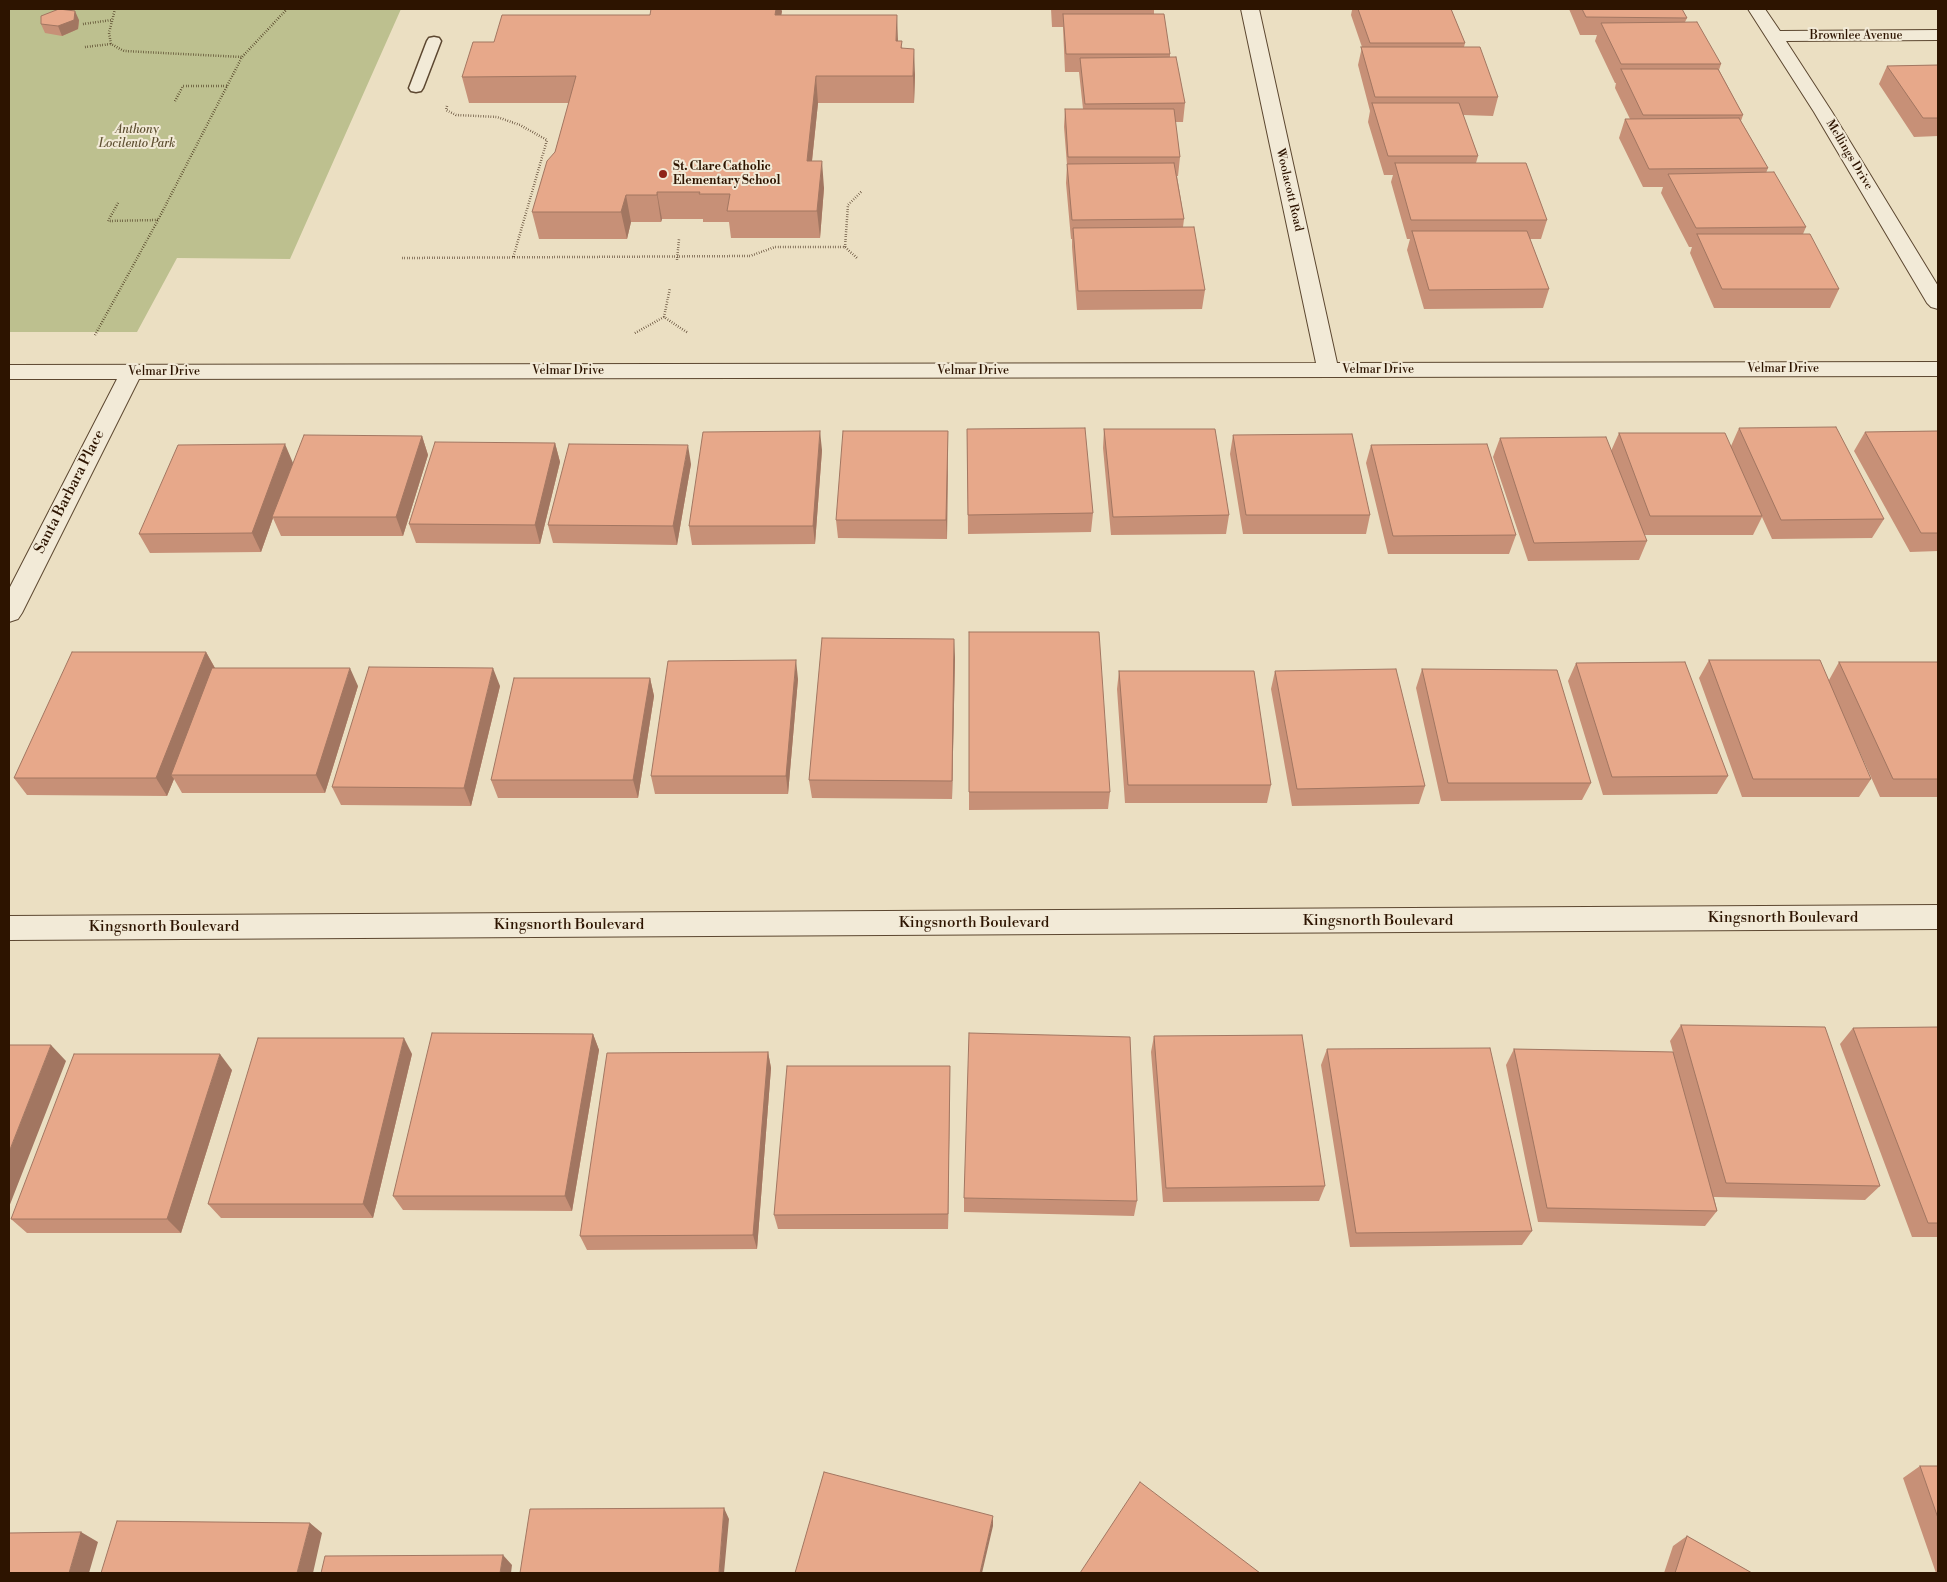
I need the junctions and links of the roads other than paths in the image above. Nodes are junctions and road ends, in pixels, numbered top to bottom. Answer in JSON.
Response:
{"nodes":[{"id":1,"x":1250,"y":9,"type":"edge"},
{"id":2,"x":1757,"y":9,"type":"edge"},
{"id":3,"x":1938,"y":35,"type":"edge"},
{"id":4,"x":1774,"y":36,"type":"junction"},
{"id":5,"x":434,"y":41,"type":"dead end"},
{"id":6,"x":416,"y":88,"type":"dead end"},
{"id":7,"x":1938,"y":303,"type":"edge"},
{"id":8,"x":1938,"y":369,"type":"edge"},
{"id":9,"x":1328,"y":370,"type":"junction"},
{"id":10,"x":9,"y":372,"type":"edge"},
{"id":11,"x":131,"y":372,"type":"junction"},
{"id":12,"x":9,"y":612,"type":"edge"},
{"id":13,"x":1938,"y":918,"type":"edge"},
{"id":14,"x":9,"y":928,"type":"edge"}],
"edges":[{"from":1,"to":9,"type":"street","name":"Woolacott Road"},
{"from":2,"to":4,"type":"street","name":"Mellings Drive"},
{"from":3,"to":4,"type":"street","name":"Brownlee Avenue"},
{"from":4,"to":7,"type":"street","name":"Mellings Drive"},
{"from":5,"to":6,"type":"lane"},
{"from":8,"to":9,"type":"street","name":"Velmar Drive"},
{"from":9,"to":11,"type":"street","name":"Velmar Drive"},
{"from":10,"to":11,"type":"street","name":"Velmar Drive"},
{"from":11,"to":12,"type":"street","name":"Santa Barbara Place"},
{"from":13,"to":14,"type":"street","name":"Kingsnorth Boulevard"}]}
